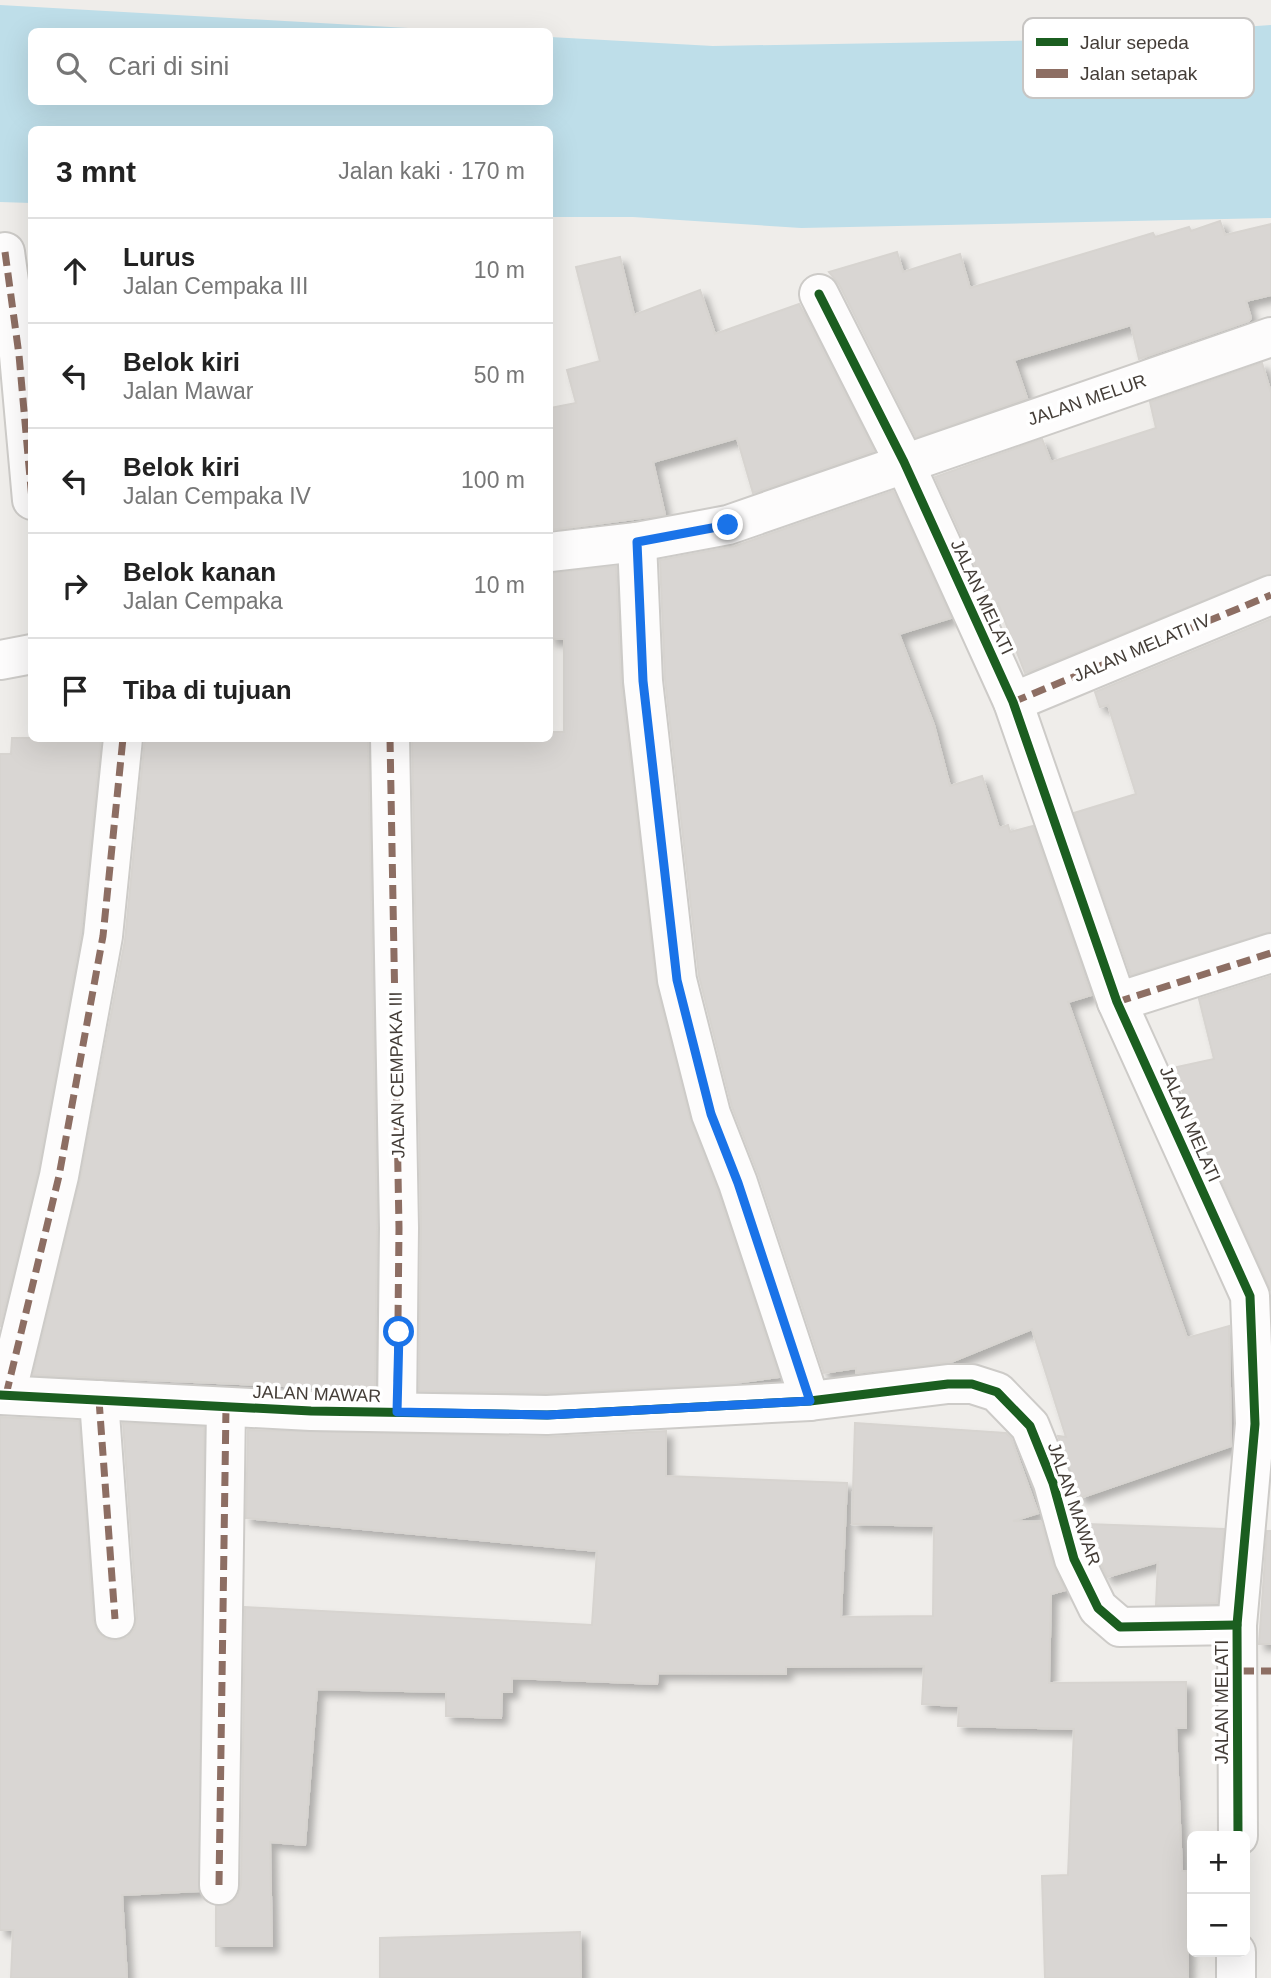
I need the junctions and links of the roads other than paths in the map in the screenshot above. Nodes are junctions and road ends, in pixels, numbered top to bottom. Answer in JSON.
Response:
{"nodes":[{"id":1,"x":5,"y":252,"type":"dead end"},
{"id":2,"x":819,"y":294,"type":"dead end"},
{"id":3,"x":1271,"y":337,"type":"edge"},
{"id":4,"x":28,"y":455,"type":"edge"},
{"id":5,"x":904,"y":462,"type":"junction"},
{"id":6,"x":637,"y":542,"type":"junction"},
{"id":7,"x":553,"y":552,"type":"edge"},
{"id":8,"x":1271,"y":594,"type":"edge"},
{"id":9,"x":28,"y":655,"type":"edge"},
{"id":10,"x":0,"y":660,"type":"edge"},
{"id":11,"x":1013,"y":702,"type":"junction"},
{"id":12,"x":123,"y":742,"type":"edge"},
{"id":13,"x":390,"y":742,"type":"edge"},
{"id":14,"x":1271,"y":953,"type":"edge"},
{"id":15,"x":1117,"y":1002,"type":"junction"},
{"id":16,"x":3,"y":1395,"type":"edge"},
{"id":17,"x":99,"y":1400,"type":"junction"},
{"id":18,"x":810,"y":1401,"type":"junction"},
{"id":19,"x":226,"y":1407,"type":"junction"},
{"id":20,"x":397,"y":1412,"type":"junction"},
{"id":21,"x":1263,"y":1424,"type":"edge"},
{"id":22,"x":115,"y":1619,"type":"dead end"},
{"id":23,"x":1237,"y":1625,"type":"junction"},
{"id":24,"x":1255,"y":1671,"type":"edge"},
{"id":25,"x":1239,"y":1831,"type":"edge"},
{"id":26,"x":219,"y":1885,"type":"dead end"},
{"id":27,"x":1236,"y":1957,"type":"edge"},
{"id":28,"x":1236,"y":1978,"type":"edge"}],
"edges":[{"from":1,"to":4,"type":"street"},
{"from":2,"to":5,"type":"street","name":"JALAN MELATI"},
{"from":3,"to":5,"type":"street","name":"JALAN MELUR"},
{"from":5,"to":6,"type":"street","name":"JALAN MELUR"},
{"from":5,"to":11,"type":"street","name":"JALAN MELATI"},
{"from":6,"to":7,"type":"street","name":"JALAN MELUR"},
{"from":6,"to":18,"type":"street"},
{"from":8,"to":11,"type":"street","name":"JALAN MELATI IV"},
{"from":9,"to":10,"type":"street"},
{"from":11,"to":15,"type":"street","name":"JALAN MELATI"},
{"from":12,"to":16,"type":"street"},
{"from":13,"to":20,"type":"street","name":"JALAN CEMPAKA III"},
{"from":14,"to":15,"type":"street"},
{"from":15,"to":21,"type":"street","name":"JALAN MELATI"},
{"from":16,"to":17,"type":"street","name":"JALAN MAWAR"},
{"from":17,"to":19,"type":"street","name":"JALAN MAWAR"},
{"from":17,"to":22,"type":"street"},
{"from":18,"to":20,"type":"street","name":"JALAN MAWAR"},
{"from":18,"to":23,"type":"street","name":"JALAN MAWAR"},
{"from":19,"to":20,"type":"street","name":"JALAN MAWAR"},
{"from":19,"to":26,"type":"street"},
{"from":21,"to":23,"type":"street","name":"JALAN MELATI"},
{"from":23,"to":24,"type":"street","name":"JALAN MELATI"},
{"from":24,"to":25,"type":"street","name":"JALAN MELATI"},
{"from":27,"to":28,"type":"street"}]}
